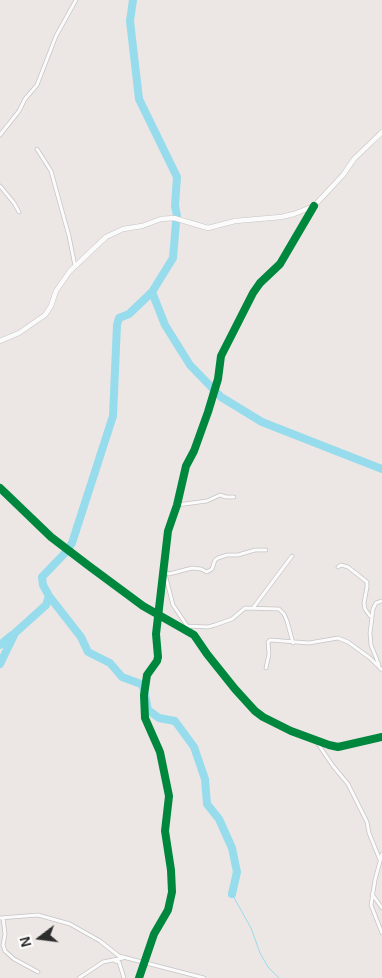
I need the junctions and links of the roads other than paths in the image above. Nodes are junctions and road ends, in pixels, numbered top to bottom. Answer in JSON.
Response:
{"nodes":[{"id":1,"x":76,"y":0,"type":"edge"},
{"id":2,"x":382,"y":132,"type":"edge"},
{"id":3,"x":0,"y":135,"type":"edge"},
{"id":4,"x":37,"y":149,"type":"dead end"},
{"id":5,"x":0,"y":186,"type":"edge"},
{"id":6,"x":314,"y":206,"type":"junction"},
{"id":7,"x":19,"y":212,"type":"dead end"},
{"id":8,"x":75,"y":266,"type":"junction"},
{"id":9,"x":0,"y":341,"type":"edge"},
{"id":10,"x":0,"y":488,"type":"edge"},
{"id":11,"x":234,"y":497,"type":"dead end"},
{"id":12,"x":178,"y":504,"type":"junction"},
{"id":13,"x":266,"y":550,"type":"dead end"},
{"id":14,"x":292,"y":556,"type":"dead end"},
{"id":15,"x":338,"y":567,"type":"dead end"},
{"id":16,"x":164,"y":571,"type":"junction"},
{"id":17,"x":382,"y":601,"type":"edge"},
{"id":18,"x":253,"y":608,"type":"junction"},
{"id":19,"x":158,"y":615,"type":"junction"},
{"id":20,"x":371,"y":616,"type":"junction"},
{"id":21,"x":187,"y":626,"type":"junction"},
{"id":22,"x":194,"y":634,"type":"junction"},
{"id":23,"x":294,"y":643,"type":"junction"},
{"id":24,"x":266,"y":668,"type":"dead end"},
{"id":25,"x":381,"y":669,"type":"edge"},
{"id":26,"x":382,"y":737,"type":"edge"},
{"id":27,"x":316,"y":741,"type":"junction"},
{"id":28,"x":382,"y":854,"type":"edge"},
{"id":29,"x":380,"y":860,"type":"junction"},
{"id":30,"x":372,"y":893,"type":"junction"},
{"id":31,"x":382,"y":908,"type":"edge"},
{"id":32,"x":2,"y":918,"type":"edge"},
{"id":33,"x":382,"y":933,"type":"edge"},
{"id":34,"x":124,"y":958,"type":"junction"},
{"id":35,"x":112,"y":960,"type":"junction"},
{"id":36,"x":144,"y":962,"type":"junction"},
{"id":37,"x":38,"y":972,"type":"dead end"},
{"id":38,"x":79,"y":978,"type":"edge"},
{"id":39,"x":124,"y":978,"type":"edge"},
{"id":40,"x":139,"y":978,"type":"edge"},
{"id":41,"x":204,"y":978,"type":"edge"}],
"edges":[{"from":1,"to":3,"type":"street"},
{"from":2,"to":6,"type":"street"},
{"from":4,"to":8,"type":"street"},
{"from":5,"to":7,"type":"street"},
{"from":6,"to":8,"type":"street"},
{"from":6,"to":12,"type":"street"},
{"from":8,"to":9,"type":"street"},
{"from":10,"to":19,"type":"street"},
{"from":11,"to":12,"type":"street"},
{"from":12,"to":16,"type":"street"},
{"from":13,"to":16,"type":"street"},
{"from":14,"to":18,"type":"street"},
{"from":15,"to":20,"type":"street"},
{"from":16,"to":19,"type":"street"},
{"from":16,"to":21,"type":"street"},
{"from":17,"to":20,"type":"street"},
{"from":18,"to":21,"type":"street"},
{"from":18,"to":23,"type":"street"},
{"from":19,"to":22,"type":"street"},
{"from":19,"to":36,"type":"street"},
{"from":20,"to":25,"type":"street"},
{"from":21,"to":22,"type":"street"},
{"from":22,"to":27,"type":"street"},
{"from":23,"to":24,"type":"street"},
{"from":23,"to":25,"type":"street"},
{"from":26,"to":27,"type":"street"},
{"from":27,"to":29,"type":"street"},
{"from":28,"to":29,"type":"street"},
{"from":29,"to":30,"type":"street"},
{"from":30,"to":31,"type":"street"},
{"from":30,"to":33,"type":"street"},
{"from":32,"to":34,"type":"street"},
{"from":32,"to":37,"type":"street"},
{"from":34,"to":35,"type":"street"},
{"from":34,"to":36,"type":"street"},
{"from":35,"to":38,"type":"street"},
{"from":35,"to":39,"type":"street"},
{"from":36,"to":40,"type":"street"},
{"from":36,"to":41,"type":"street"}]}
